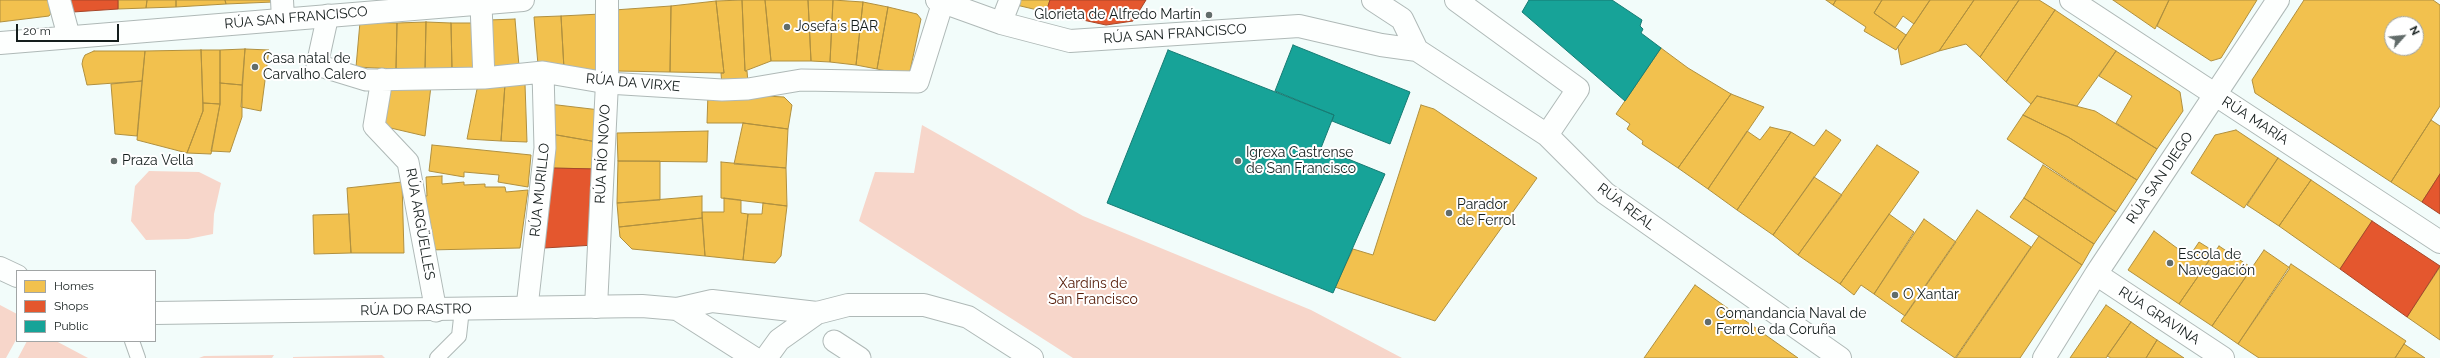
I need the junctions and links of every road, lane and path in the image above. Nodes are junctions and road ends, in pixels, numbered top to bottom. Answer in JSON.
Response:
{"nodes":[{"id":1,"x":59,"y":0,"type":"edge"},
{"id":2,"x":523,"y":0,"type":"edge"},
{"id":3,"x":607,"y":0,"type":"edge"},
{"id":4,"x":1010,"y":0,"type":"edge"},
{"id":5,"x":1373,"y":0,"type":"edge"},
{"id":6,"x":1456,"y":0,"type":"edge"},
{"id":7,"x":2070,"y":0,"type":"edge"},
{"id":8,"x":2278,"y":0,"type":"edge"},
{"id":9,"x":940,"y":1,"type":"edge"},
{"id":10,"x":481,"y":5,"type":"junction"},
{"id":11,"x":283,"y":10,"type":"edge"},
{"id":12,"x":328,"y":15,"type":"junction"},
{"id":13,"x":1001,"y":23,"type":"junction"},
{"id":14,"x":69,"y":37,"type":"junction"},
{"id":15,"x":0,"y":43,"type":"edge"},
{"id":16,"x":1417,"y":50,"type":"junction"},
{"id":17,"x":543,"y":72,"type":"junction"},
{"id":18,"x":484,"y":78,"type":"junction"},
{"id":19,"x":382,"y":79,"type":"junction"},
{"id":20,"x":607,"y":83,"type":"junction"},
{"id":21,"x":2216,"y":95,"type":"junction"},
{"id":22,"x":1547,"y":135,"type":"junction"},
{"id":23,"x":2440,"y":242,"type":"edge"},
{"id":24,"x":0,"y":268,"type":"edge"},
{"id":25,"x":2096,"y":274,"type":"junction"},
{"id":26,"x":16,"y":276,"type":"edge"},
{"id":27,"x":527,"y":307,"type":"junction"},
{"id":28,"x":596,"y":307,"type":"junction"},
{"id":29,"x":462,"y":309,"type":"junction"},
{"id":30,"x":677,"y":309,"type":"junction"},
{"id":31,"x":436,"y":311,"type":"junction"},
{"id":32,"x":156,"y":313,"type":"edge"},
{"id":33,"x":817,"y":313,"type":"junction"},
{"id":34,"x":132,"y":342,"type":"edge"},
{"id":35,"x":834,"y":342,"type":"dead end"},
{"id":36,"x":138,"y":358,"type":"edge"},
{"id":37,"x":437,"y":358,"type":"edge"},
{"id":38,"x":754,"y":358,"type":"edge"},
{"id":39,"x":766,"y":358,"type":"edge"},
{"id":40,"x":860,"y":358,"type":"edge"},
{"id":41,"x":1032,"y":358,"type":"edge"},
{"id":42,"x":1840,"y":358,"type":"edge"},
{"id":43,"x":2044,"y":358,"type":"edge"},
{"id":44,"x":2222,"y":358,"type":"edge"}],
"edges":[{"from":1,"to":14,"type":"street"},
{"from":2,"to":10,"type":"street","name":"RÚA SAN FRANCISCO"},
{"from":3,"to":20,"type":"street","name":"RÚA RÍO NOVO"},
{"from":4,"to":13,"type":"street"},
{"from":5,"to":16,"type":"street"},
{"from":6,"to":22,"type":"street"},
{"from":7,"to":21,"type":"street","name":"RÚA MARÍA"},
{"from":8,"to":21,"type":"street","name":"RÚA SAN DIEGO"},
{"from":9,"to":13,"type":"street","name":"RÚA SAN FRANCISCO"},
{"from":9,"to":20,"type":"street","name":"RÚA DA VIRXE"},
{"from":10,"to":12,"type":"street","name":"RÚA SAN FRANCISCO"},
{"from":10,"to":18,"type":"street"},
{"from":11,"to":12,"type":"street","name":"RÚA SAN FRANCISCO"},
{"from":11,"to":14,"type":"street","name":"RÚA SAN FRANCISCO"},
{"from":12,"to":19,"type":"street","name":"RÚA DA VIRXE"},
{"from":13,"to":16,"type":"street","name":"RÚA SAN FRANCISCO"},
{"from":14,"to":15,"type":"street"},
{"from":16,"to":22,"type":"street","name":"RÚA REAL"},
{"from":17,"to":18,"type":"street","name":"RÚA DA VIRXE"},
{"from":17,"to":20,"type":"street","name":"RÚA DA VIRXE"},
{"from":17,"to":27,"type":"street","name":"RÚA MURILLO"},
{"from":18,"to":19,"type":"street","name":"RÚA DA VIRXE"},
{"from":19,"to":31,"type":"street","name":"RÚA ARGÜELLES"},
{"from":20,"to":28,"type":"street","name":"RÚA RÍO NOVO"},
{"from":21,"to":23,"type":"street","name":"RÚA MARÍA"},
{"from":21,"to":25,"type":"street","name":"RÚA SAN DIEGO"},
{"from":22,"to":42,"type":"street","name":"RÚA REAL"},
{"from":24,"to":26,"type":"street"},
{"from":25,"to":43,"type":"street","name":"RÚA SAN DIEGO"},
{"from":25,"to":44,"type":"street","name":"RÚA GRAVINA"},
{"from":27,"to":28,"type":"street","name":"RÚA DO RASTRO"},
{"from":27,"to":29,"type":"street","name":"RÚA DO RASTRO"},
{"from":28,"to":30,"type":"street","name":"RÚA DO RASTRO"},
{"from":29,"to":31,"type":"street","name":"RÚA DO RASTRO"},
{"from":29,"to":37,"type":"lane"},
{"from":30,"to":33,"type":"street"},
{"from":30,"to":38,"type":"street"},
{"from":31,"to":32,"type":"street","name":"RÚA DO RASTRO"},
{"from":33,"to":39,"type":"street"},
{"from":33,"to":41,"type":"street"},
{"from":34,"to":36,"type":"lane"},
{"from":35,"to":40,"type":"street"}]}
